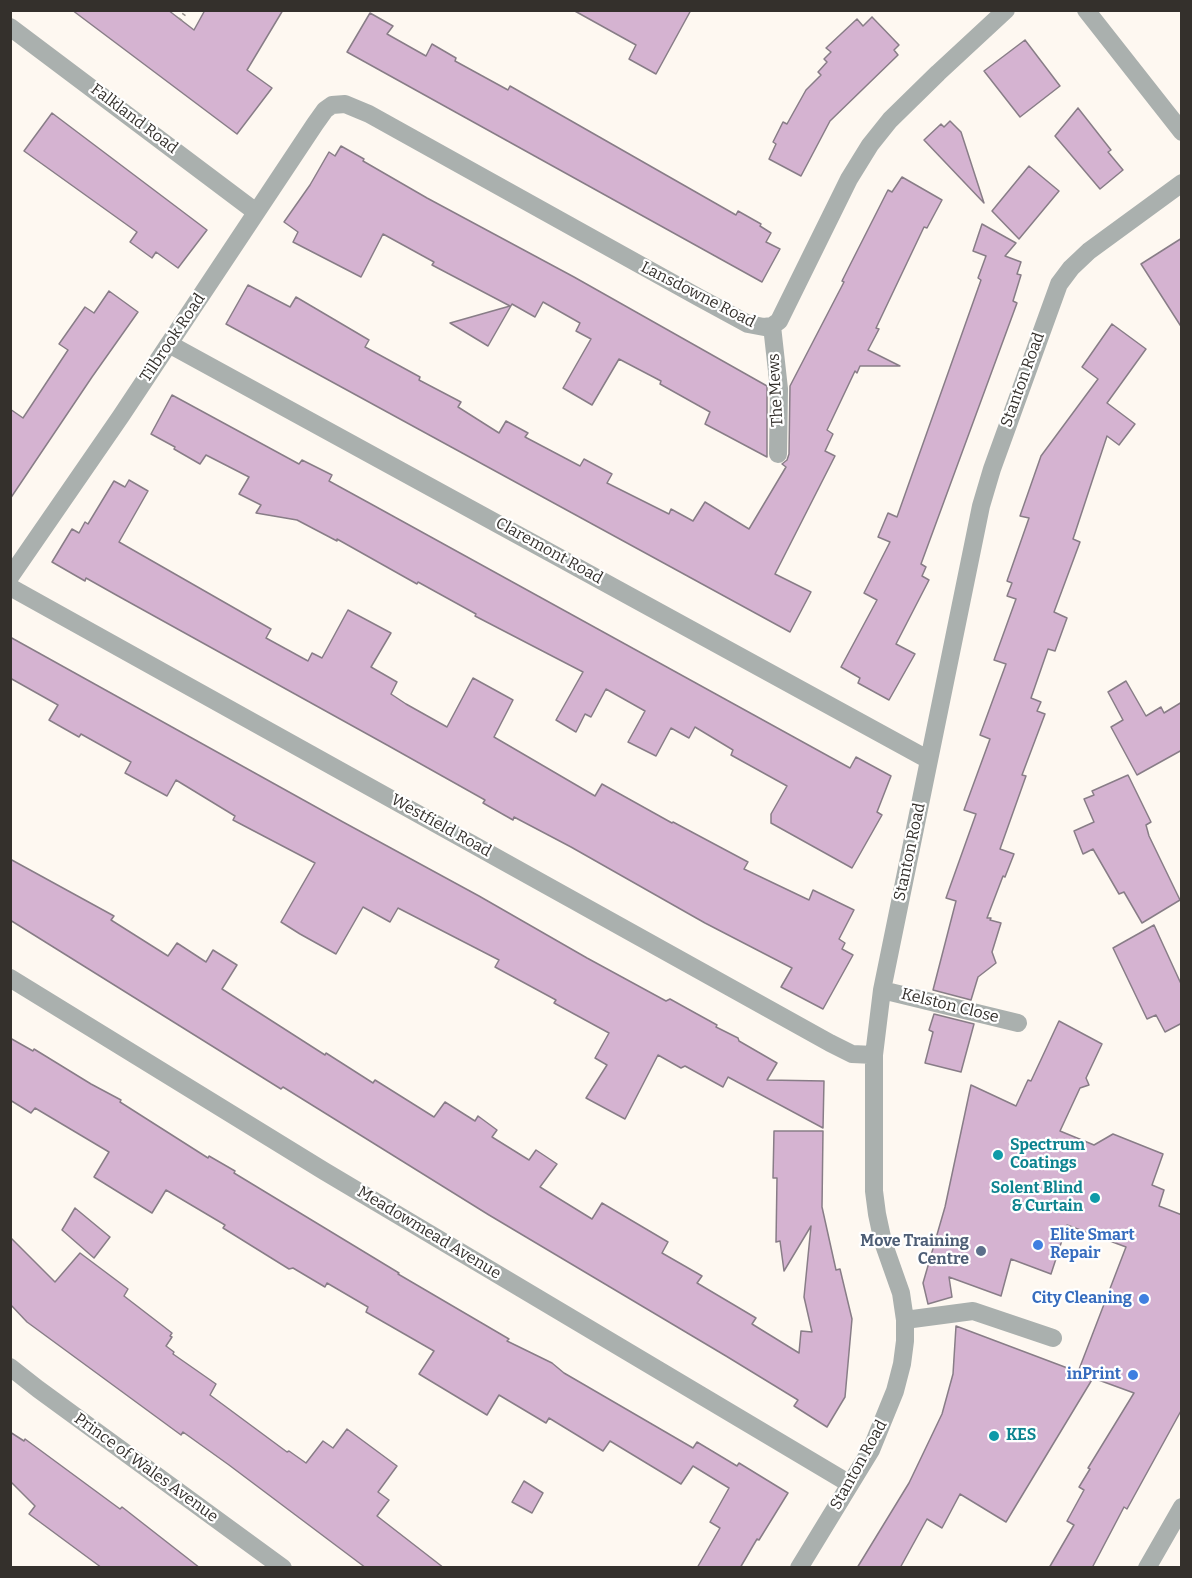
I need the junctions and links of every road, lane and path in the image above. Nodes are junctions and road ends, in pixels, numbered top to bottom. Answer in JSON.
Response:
{"nodes":[{"id":1,"x":187,"y":10,"type":"edge"},
{"id":2,"x":1006,"y":10,"type":"edge"},
{"id":3,"x":1086,"y":10,"type":"edge"},
{"id":4,"x":180,"y":20,"type":"dead end"},
{"id":5,"x":10,"y":27,"type":"edge"},
{"id":6,"x":338,"y":103,"type":"joint"},
{"id":7,"x":1181,"y":131,"type":"edge"},
{"id":8,"x":1182,"y":183,"type":"edge"},
{"id":9,"x":256,"y":212,"type":"junction"},
{"id":10,"x":771,"y":326,"type":"junction"},
{"id":11,"x":169,"y":344,"type":"junction"},
{"id":12,"x":778,"y":454,"type":"dead end"},
{"id":13,"x":10,"y":577,"type":"edge"},
{"id":14,"x":10,"y":587,"type":"edge"},
{"id":15,"x":929,"y":760,"type":"junction"},
{"id":16,"x":10,"y":978,"type":"edge"},
{"id":17,"x":882,"y":990,"type":"junction"},
{"id":18,"x":1018,"y":1023,"type":"dead end"},
{"id":19,"x":874,"y":1055,"type":"junction"},
{"id":20,"x":905,"y":1320,"type":"junction"},
{"id":21,"x":1053,"y":1338,"type":"dead end"},
{"id":22,"x":10,"y":1367,"type":"edge"},
{"id":23,"x":850,"y":1484,"type":"junction"},
{"id":24,"x":1182,"y":1507,"type":"edge"},
{"id":25,"x":283,"y":1568,"type":"edge"},
{"id":26,"x":799,"y":1568,"type":"edge"},
{"id":27,"x":1147,"y":1568,"type":"edge"}],
"edges":[{"from":1,"to":4,"type":"path"},
{"from":2,"to":10,"type":"street","name":"Lansdowne Road"},
{"from":3,"to":7,"type":"street"},
{"from":5,"to":9,"type":"street","name":"Falkland Road"},
{"from":6,"to":9,"type":"street","name":"Tilbrook Road"},
{"from":6,"to":10,"type":"street","name":"Lansdowne Road"},
{"from":8,"to":15,"type":"street","name":"Stanton Road"},
{"from":9,"to":11,"type":"street","name":"Tilbrook Road"},
{"from":10,"to":12,"type":"street","name":"The Mews"},
{"from":11,"to":13,"type":"street","name":"Tilbrook Road"},
{"from":11,"to":15,"type":"street","name":"Claremont Road"},
{"from":14,"to":19,"type":"street","name":"Westfield Road"},
{"from":15,"to":17,"type":"street","name":"Stanton Road"},
{"from":16,"to":23,"type":"street","name":"Meadowmead Avenue"},
{"from":17,"to":18,"type":"street","name":"Kelston Close"},
{"from":17,"to":19,"type":"street","name":"Stanton Road"},
{"from":19,"to":20,"type":"street","name":"Stanton Road"},
{"from":20,"to":21,"type":"street"},
{"from":20,"to":23,"type":"street","name":"Stanton Road"},
{"from":22,"to":25,"type":"street","name":"Prince of Wales Avenue"},
{"from":23,"to":26,"type":"street","name":"Stanton Road"},
{"from":24,"to":27,"type":"street"}]}
